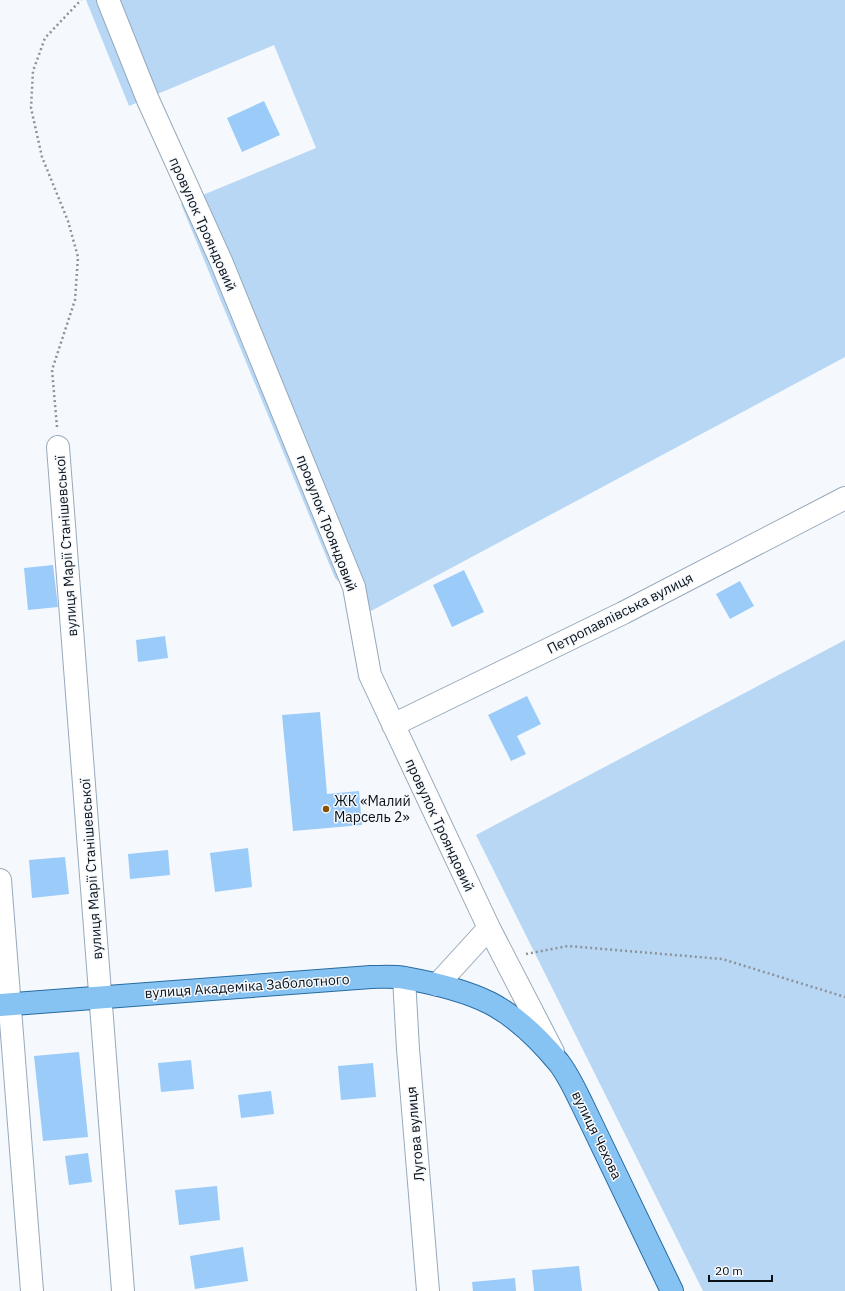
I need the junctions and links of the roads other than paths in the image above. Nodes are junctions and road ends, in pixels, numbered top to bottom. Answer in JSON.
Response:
{"nodes":[{"id":1,"x":108,"y":0,"type":"edge"},
{"id":2,"x":58,"y":447,"type":"road end"},
{"id":3,"x":845,"y":498,"type":"edge"},
{"id":4,"x":393,"y":725,"type":"junction"},
{"id":5,"x":0,"y":880,"type":"edge"},
{"id":6,"x":489,"y":928,"type":"junction"},
{"id":7,"x":404,"y":978,"type":"junction"},
{"id":8,"x":437,"y":985,"type":"junction"},
{"id":9,"x":101,"y":997,"type":"junction"},
{"id":10,"x":490,"y":1003,"type":"joint"},
{"id":11,"x":5,"y":1005,"type":"edge"},
{"id":12,"x":559,"y":1064,"type":"junction"},
{"id":13,"x":32,"y":1291,"type":"edge"},
{"id":14,"x":123,"y":1291,"type":"edge"},
{"id":15,"x":428,"y":1291,"type":"edge"},
{"id":16,"x":672,"y":1291,"type":"edge"}],
"edges":[{"from":1,"to":4,"type":"street","name":"провулок Трояндовий"},
{"from":2,"to":9,"type":"street","name":"вулиця Марії Станішевської"},
{"from":3,"to":4,"type":"street","name":"Петропавлівська вулиця"},
{"from":4,"to":6,"type":"street","name":"провулок Трояндовий"},
{"from":5,"to":11,"type":"street"},
{"from":6,"to":8,"type":"street"},
{"from":6,"to":12,"type":"street","name":"провулок Трояндовий"},
{"from":7,"to":8,"type":"main road","name":"вулиця Академіка Заболотного"},
{"from":7,"to":9,"type":"main road","name":"вулиця Академіка Заболотного"},
{"from":7,"to":15,"type":"street","name":"Лугова вулиця"},
{"from":8,"to":10,"type":"main road","name":"вулиця Академіка Заболотного"},
{"from":9,"to":11,"type":"main road","name":"вулиця Академіка Заболотного"},
{"from":9,"to":14,"type":"street","name":"вулиця Марії Станішевської"},
{"from":10,"to":12,"type":"main road","name":"вулиця Чехова"},
{"from":11,"to":13,"type":"street"},
{"from":12,"to":16,"type":"main road","name":"вулиця Чехова"}]}
